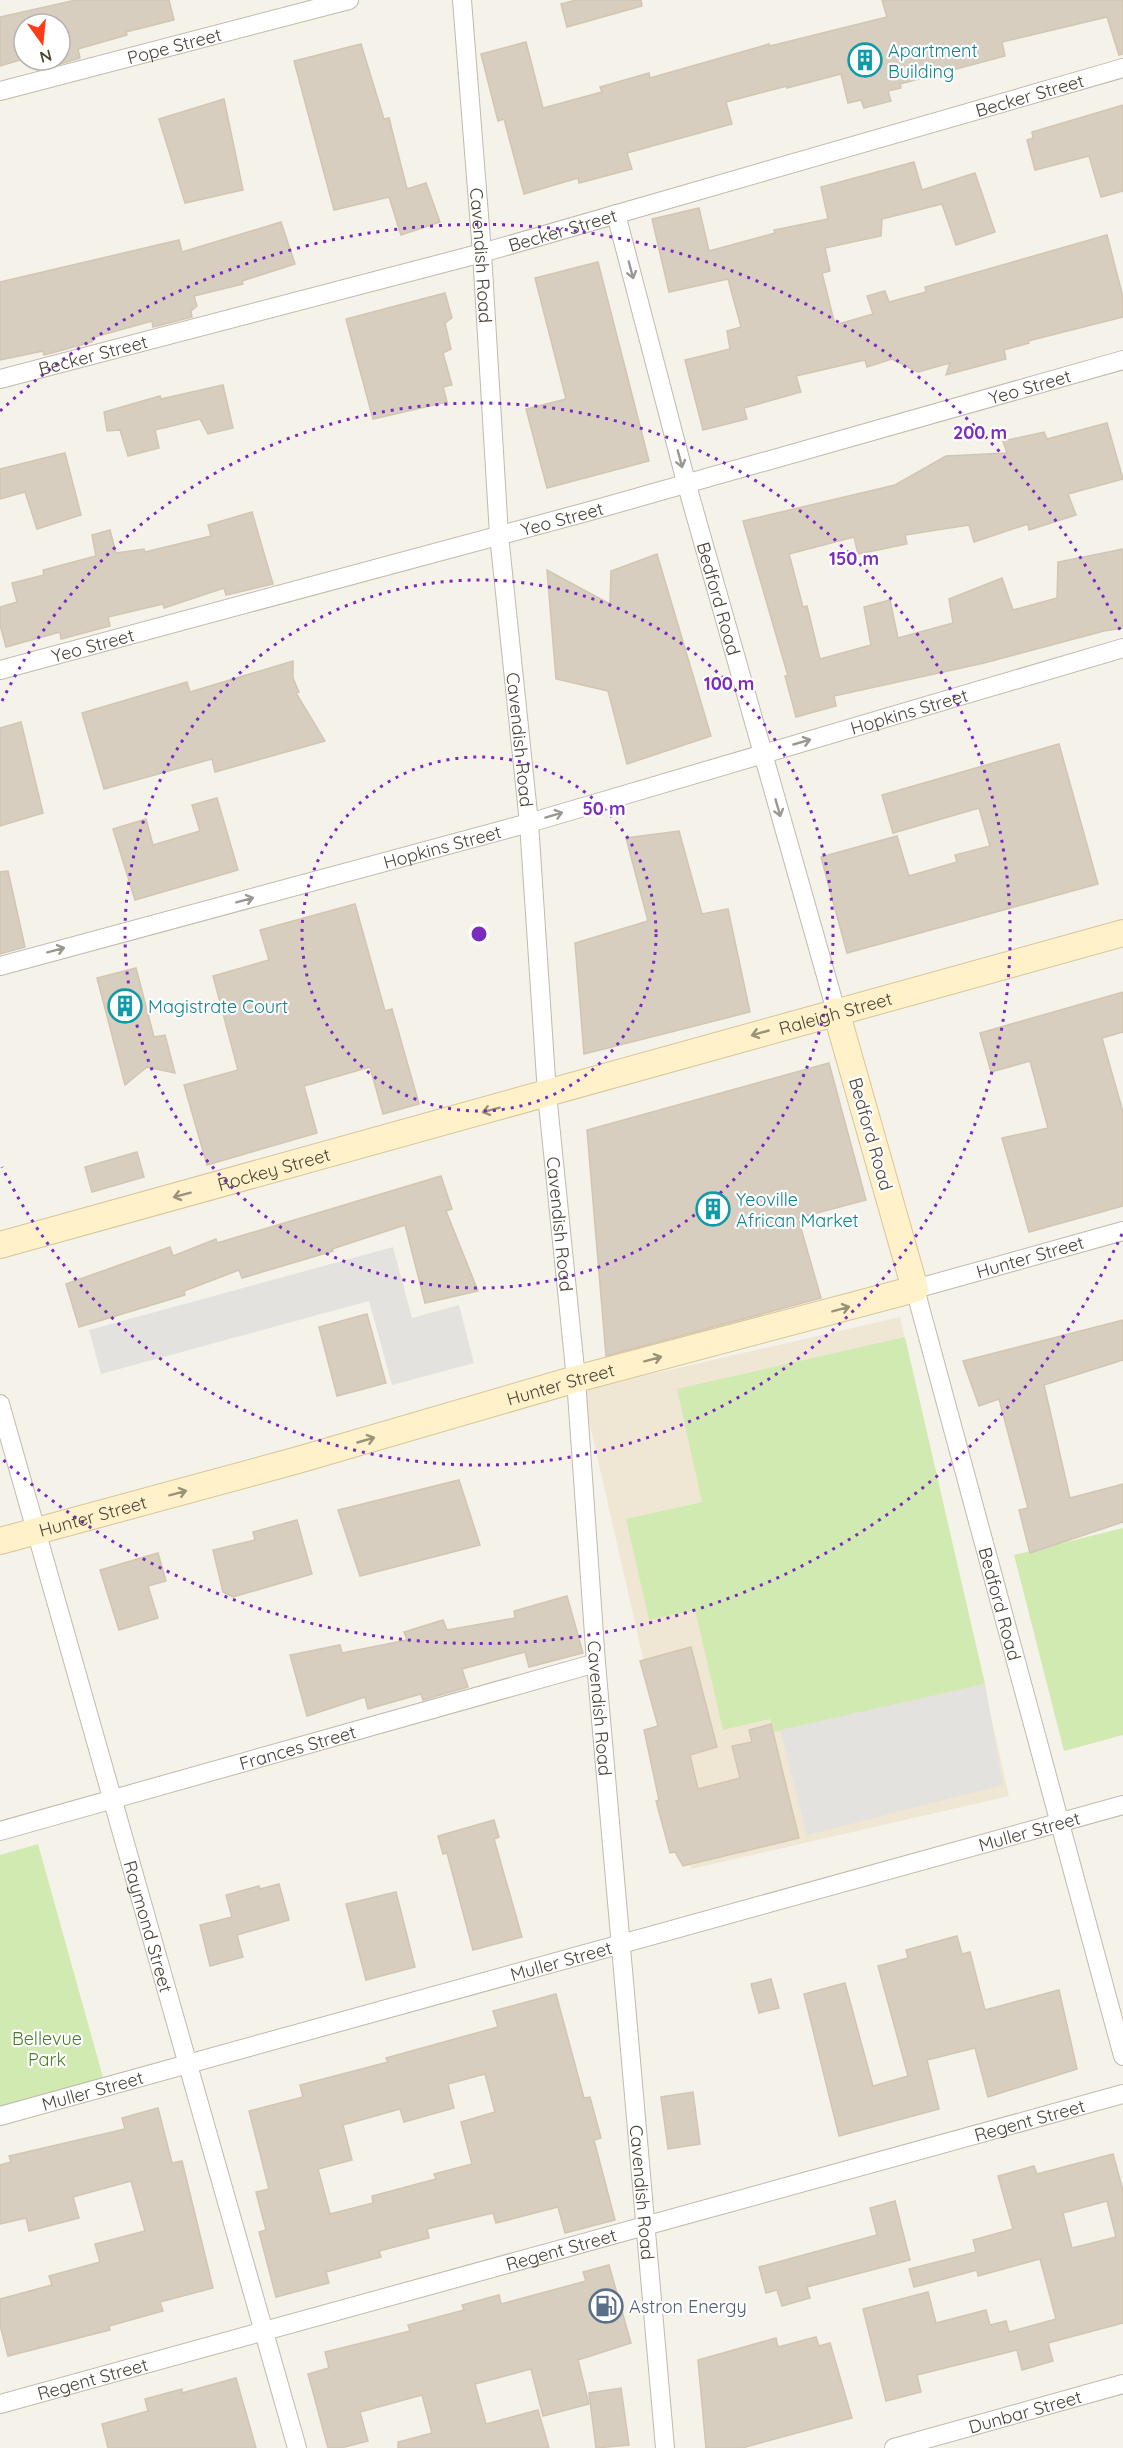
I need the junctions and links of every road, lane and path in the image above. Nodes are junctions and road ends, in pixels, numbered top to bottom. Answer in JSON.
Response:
{"nodes":[{"id":1,"x":349,"y":0,"type":"edge"},
{"id":2,"x":462,"y":0,"type":"edge"},
{"id":3,"x":1123,"y":68,"type":"edge"},
{"id":4,"x":0,"y":91,"type":"edge"},
{"id":5,"x":616,"y":213,"type":"junction"},
{"id":6,"x":482,"y":253,"type":"junction"},
{"id":7,"x":1123,"y":360,"type":"edge"},
{"id":8,"x":0,"y":379,"type":"edge"},
{"id":9,"x":686,"y":482,"type":"junction"},
{"id":10,"x":499,"y":535,"type":"junction"},
{"id":11,"x":1123,"y":648,"type":"edge"},
{"id":12,"x":0,"y":670,"type":"edge"},
{"id":13,"x":762,"y":753,"type":"junction"},
{"id":14,"x":529,"y":823,"type":"junction"},
{"id":15,"x":1123,"y":933,"type":"edge"},
{"id":16,"x":0,"y":966,"type":"edge"},
{"id":17,"x":836,"y":1011,"type":"junction"},
{"id":18,"x":547,"y":1094,"type":"junction"},
{"id":19,"x":1123,"y":1231,"type":"edge"},
{"id":20,"x":0,"y":1245,"type":"edge"},
{"id":21,"x":915,"y":1289,"type":"junction"},
{"id":22,"x":576,"y":1379,"type":"junction"},
{"id":23,"x":0,"y":1404,"type":"edge"},
{"id":24,"x":34,"y":1532,"type":"junction"},
{"id":25,"x":0,"y":1541,"type":"edge"},
{"id":26,"x":596,"y":1663,"type":"junction"},
{"id":27,"x":112,"y":1801,"type":"junction"},
{"id":28,"x":1123,"y":1805,"type":"edge"},
{"id":29,"x":1059,"y":1823,"type":"junction"},
{"id":30,"x":0,"y":1831,"type":"edge"},
{"id":31,"x":621,"y":1944,"type":"junction"},
{"id":32,"x":1123,"y":2056,"type":"edge"},
{"id":33,"x":186,"y":2065,"type":"junction"},
{"id":34,"x":1123,"y":2094,"type":"edge"},
{"id":35,"x":0,"y":2116,"type":"edge"},
{"id":36,"x":646,"y":2226,"type":"junction"},
{"id":37,"x":264,"y":2329,"type":"junction"},
{"id":38,"x":1123,"y":2384,"type":"edge"},
{"id":39,"x":0,"y":2404,"type":"edge"},
{"id":40,"x":297,"y":2448,"type":"edge"},
{"id":41,"x":665,"y":2448,"type":"edge"},
{"id":42,"x":894,"y":2448,"type":"edge"}],
"edges":[{"from":1,"to":4,"type":"street","name":"Pope Street"},
{"from":2,"to":6,"type":"street","name":"Cavendish Road"},
{"from":3,"to":5,"type":"street","name":"Becker Street"},
{"from":5,"to":6,"type":"street","name":"Becker Street"},
{"from":5,"to":9,"type":"street","name":"Bedford Road","one_way":true},
{"from":6,"to":8,"type":"street","name":"Becker Street"},
{"from":6,"to":10,"type":"street","name":"Cavendish Road"},
{"from":7,"to":9,"type":"street","name":"Yeo Street"},
{"from":9,"to":10,"type":"street","name":"Yeo Street"},
{"from":9,"to":13,"type":"street","name":"Bedford Road"},
{"from":10,"to":12,"type":"street","name":"Yeo Street"},
{"from":10,"to":14,"type":"street","name":"Cavendish Road"},
{"from":13,"to":11,"type":"street","name":"Hopkins Street","one_way":true},
{"from":14,"to":13,"type":"street","name":"Hopkins Street","one_way":true},
{"from":13,"to":17,"type":"street","name":"Bedford Road","one_way":true},
{"from":16,"to":14,"type":"street","name":"Hopkins Street","one_way":true},
{"from":14,"to":18,"type":"street","name":"Cavendish Road"},
{"from":15,"to":17,"type":"main road","name":"Raleigh Street"},
{"from":17,"to":18,"type":"main road","name":"Raleigh Street","one_way":true},
{"from":17,"to":21,"type":"main road","name":"Bedford Road"},
{"from":18,"to":20,"type":"main road","name":"Rockey Street","one_way":true},
{"from":18,"to":22,"type":"street","name":"Cavendish Road"},
{"from":19,"to":21,"type":"street","name":"Hunter Street"},
{"from":22,"to":21,"type":"main road","name":"Hunter Street","one_way":true},
{"from":21,"to":29,"type":"street","name":"Bedford Road"},
{"from":24,"to":22,"type":"main road","name":"Hunter Street","one_way":true},
{"from":22,"to":26,"type":"street","name":"Cavendish Road"},
{"from":23,"to":24,"type":"street","name":"Raymond Street"},
{"from":24,"to":25,"type":"main road","name":"Hunter Street"},
{"from":24,"to":27,"type":"street","name":"Raymond Street"},
{"from":26,"to":27,"type":"street","name":"Frances Street"},
{"from":26,"to":31,"type":"street","name":"Cavendish Road"},
{"from":27,"to":30,"type":"street","name":"Frances Street"},
{"from":27,"to":33,"type":"street","name":"Raymond Street"},
{"from":28,"to":29,"type":"street","name":"Muller Street"},
{"from":29,"to":31,"type":"street","name":"Muller Street"},
{"from":29,"to":32,"type":"street","name":"Bedford Road"},
{"from":31,"to":33,"type":"street","name":"Muller Street"},
{"from":31,"to":36,"type":"street","name":"Cavendish Road"},
{"from":33,"to":35,"type":"street","name":"Muller Street"},
{"from":33,"to":37,"type":"street","name":"Raymond Street"},
{"from":34,"to":36,"type":"street","name":"Regent Street"},
{"from":36,"to":37,"type":"street","name":"Regent Street"},
{"from":36,"to":41,"type":"street","name":"Cavendish Road"},
{"from":37,"to":39,"type":"street","name":"Regent Street"},
{"from":37,"to":40,"type":"street","name":"Raymond Street"},
{"from":38,"to":42,"type":"street","name":"Dunbar Street"}]}
